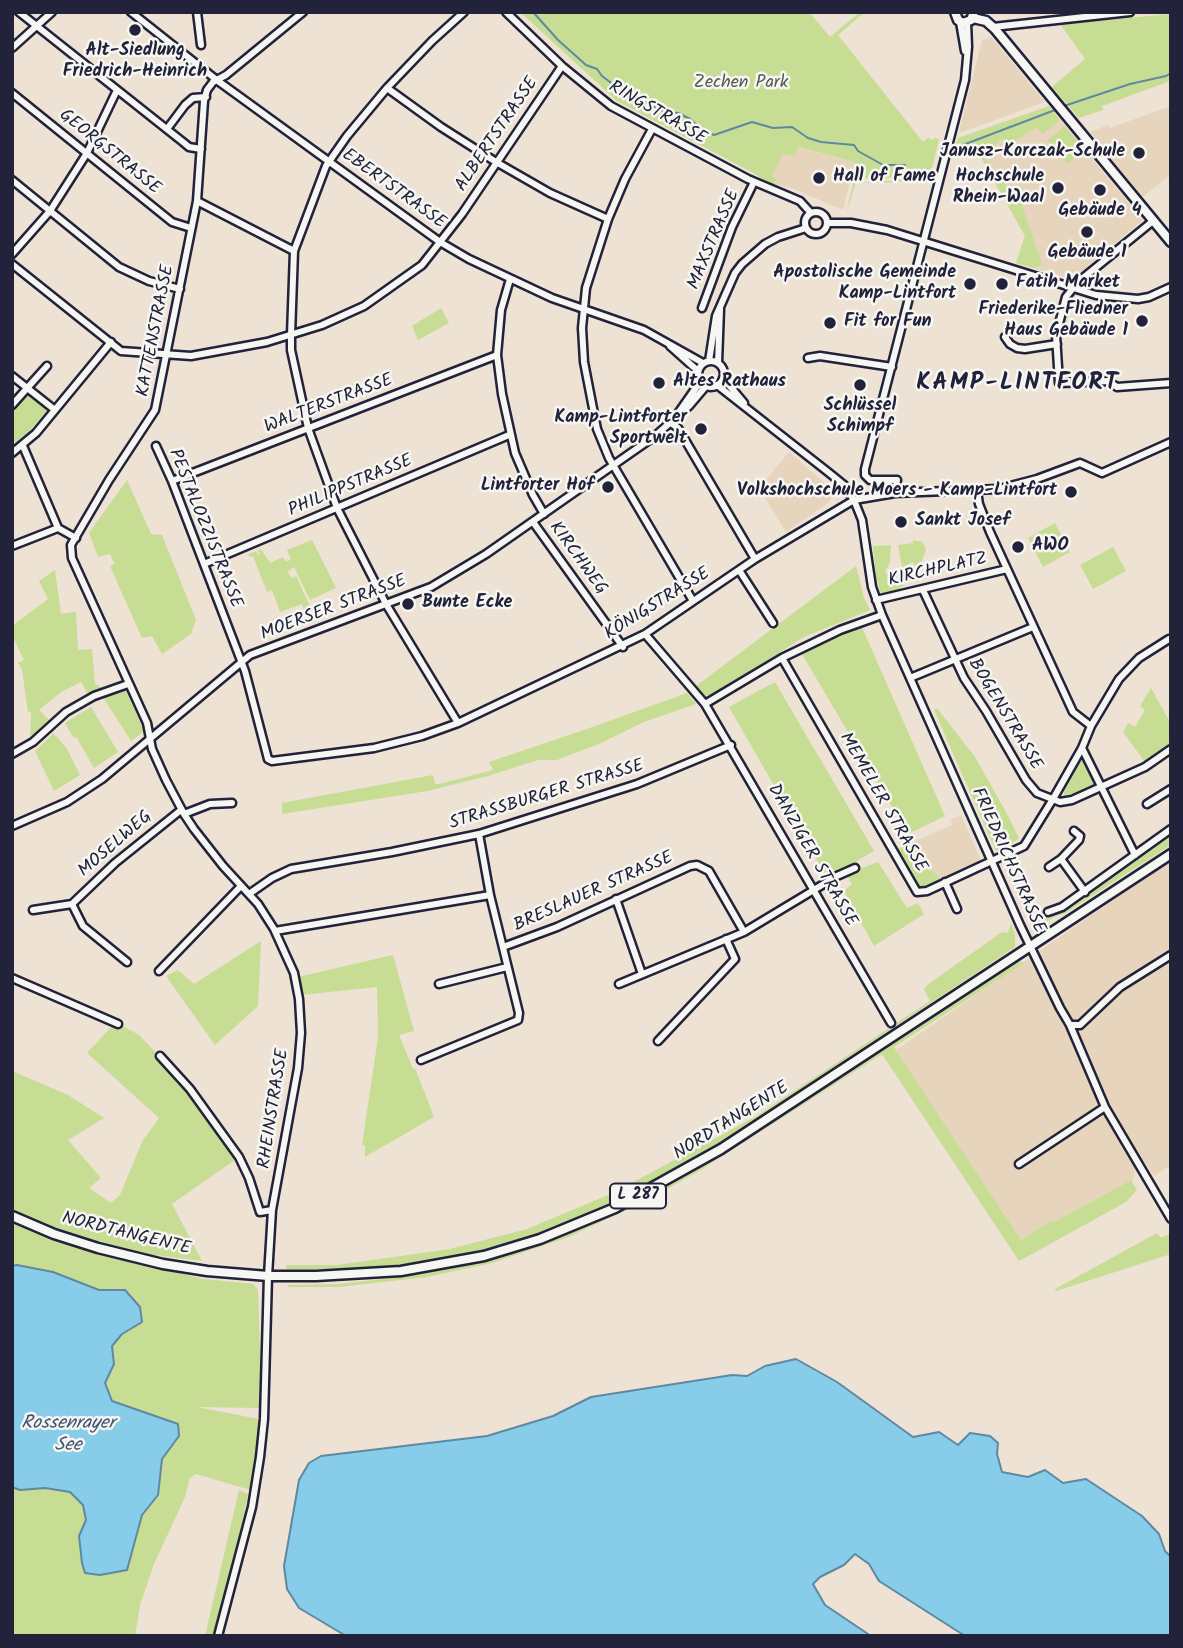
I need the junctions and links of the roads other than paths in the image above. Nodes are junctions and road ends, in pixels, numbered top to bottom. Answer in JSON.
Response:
{"nodes":[{"id":1,"x":19,"y":12,"type":"edge"},
{"id":2,"x":52,"y":12,"type":"edge"},
{"id":3,"x":131,"y":12,"type":"edge"},
{"id":4,"x":197,"y":12,"type":"edge"},
{"id":5,"x":303,"y":12,"type":"edge"},
{"id":6,"x":464,"y":12,"type":"edge"},
{"id":7,"x":506,"y":12,"type":"edge"},
{"id":8,"x":955,"y":12,"type":"edge"},
{"id":9,"x":1130,"y":12,"type":"edge"},
{"id":10,"x":1107,"y":13,"type":"edge"},
{"id":11,"x":969,"y":19,"type":"edge"},
{"id":12,"x":36,"y":25,"type":"junction"},
{"id":13,"x":993,"y":27,"type":"junction"},
{"id":14,"x":201,"y":45,"type":"dead end"},
{"id":15,"x":12,"y":48,"type":"edge"},
{"id":16,"x":562,"y":65,"type":"junction"},
{"id":17,"x":218,"y":81,"type":"junction"},
{"id":18,"x":387,"y":88,"type":"junction"},
{"id":19,"x":117,"y":90,"type":"junction"},
{"id":20,"x":12,"y":93,"type":"edge"},
{"id":21,"x":206,"y":96,"type":"junction"},
{"id":22,"x":167,"y":129,"type":"junction"},
{"id":23,"x":652,"y":129,"type":"junction"},
{"id":24,"x":201,"y":149,"type":"junction"},
{"id":25,"x":86,"y":153,"type":"junction"},
{"id":26,"x":329,"y":162,"type":"junction"},
{"id":27,"x":496,"y":162,"type":"junction"},
{"id":28,"x":12,"y":180,"type":"edge"},
{"id":29,"x":754,"y":182,"type":"junction"},
{"id":30,"x":197,"y":201,"type":"junction"},
{"id":31,"x":50,"y":211,"type":"junction"},
{"id":32,"x":811,"y":213,"type":"junction"},
{"id":33,"x":608,"y":219,"type":"junction"},
{"id":34,"x":1153,"y":221,"type":"junction"},
{"id":35,"x":827,"y":223,"type":"junction"},
{"id":36,"x":191,"y":228,"type":"junction"},
{"id":37,"x":806,"y":228,"type":"junction"},
{"id":38,"x":923,"y":241,"type":"junction"},
{"id":39,"x":440,"y":242,"type":"junction"},
{"id":40,"x":1171,"y":242,"type":"edge"},
{"id":41,"x":295,"y":251,"type":"junction"},
{"id":42,"x":12,"y":254,"type":"edge"},
{"id":43,"x":12,"y":264,"type":"edge"},
{"id":44,"x":510,"y":279,"type":"junction"},
{"id":45,"x":1171,"y":287,"type":"edge"},
{"id":46,"x":1072,"y":288,"type":"junction"},
{"id":47,"x":180,"y":289,"type":"junction"},
{"id":48,"x":720,"y":306,"type":"junction"},
{"id":49,"x":583,"y":308,"type":"junction"},
{"id":50,"x":702,"y":308,"type":"dead end"},
{"id":51,"x":291,"y":335,"type":"junction"},
{"id":52,"x":1005,"y":337,"type":"dead end"},
{"id":53,"x":111,"y":342,"type":"junction"},
{"id":54,"x":666,"y":342,"type":"junction"},
{"id":55,"x":1057,"y":344,"type":"junction"},
{"id":56,"x":165,"y":353,"type":"junction"},
{"id":57,"x":497,"y":355,"type":"junction"},
{"id":58,"x":808,"y":358,"type":"dead end"},
{"id":59,"x":706,"y":362,"type":"junction"},
{"id":60,"x":718,"y":363,"type":"junction"},
{"id":61,"x":47,"y":366,"type":"dead end"},
{"id":62,"x":892,"y":366,"type":"junction"},
{"id":63,"x":698,"y":371,"type":"junction"},
{"id":64,"x":12,"y":376,"type":"edge"},
{"id":65,"x":723,"y":378,"type":"junction"},
{"id":66,"x":1171,"y":383,"type":"edge"},
{"id":67,"x":703,"y":384,"type":"junction"},
{"id":68,"x":716,"y":385,"type":"junction"},
{"id":69,"x":27,"y":388,"type":"junction"},
{"id":70,"x":12,"y":405,"type":"edge"},
{"id":71,"x":747,"y":407,"type":"junction"},
{"id":72,"x":55,"y":410,"type":"junction"},
{"id":73,"x":671,"y":422,"type":"junction"},
{"id":74,"x":308,"y":428,"type":"junction"},
{"id":75,"x":509,"y":435,"type":"junction"},
{"id":76,"x":1171,"y":442,"type":"edge"},
{"id":77,"x":23,"y":446,"type":"junction"},
{"id":78,"x":156,"y":446,"type":"dead end"},
{"id":79,"x":12,"y":453,"type":"edge"},
{"id":80,"x":613,"y":464,"type":"junction"},
{"id":81,"x":172,"y":481,"type":"junction"},
{"id":82,"x":976,"y":491,"type":"junction"},
{"id":83,"x":895,"y":493,"type":"junction"},
{"id":84,"x":855,"y":500,"type":"junction"},
{"id":85,"x":337,"y":508,"type":"junction"},
{"id":86,"x":544,"y":514,"type":"junction"},
{"id":87,"x":533,"y":522,"type":"junction"},
{"id":88,"x":58,"y":528,"type":"junction"},
{"id":89,"x":76,"y":537,"type":"junction"},
{"id":90,"x":12,"y":546,"type":"edge"},
{"id":91,"x":755,"y":559,"type":"junction"},
{"id":92,"x":204,"y":564,"type":"junction"},
{"id":93,"x":1007,"y":569,"type":"junction"},
{"id":94,"x":739,"y":570,"type":"junction"},
{"id":95,"x":923,"y":590,"type":"junction"},
{"id":96,"x":876,"y":600,"type":"junction"},
{"id":97,"x":693,"y":601,"type":"junction"},
{"id":98,"x":386,"y":604,"type":"junction"},
{"id":99,"x":882,"y":615,"type":"junction"},
{"id":100,"x":773,"y":623,"type":"dead end"},
{"id":101,"x":1033,"y":627,"type":"junction"},
{"id":102,"x":645,"y":634,"type":"junction"},
{"id":103,"x":1170,"y":637,"type":"edge"},
{"id":104,"x":623,"y":647,"type":"junction"},
{"id":105,"x":782,"y":658,"type":"junction"},
{"id":106,"x":956,"y":661,"type":"junction"},
{"id":107,"x":240,"y":662,"type":"junction"},
{"id":108,"x":910,"y":678,"type":"junction"},
{"id":109,"x":128,"y":684,"type":"junction"},
{"id":110,"x":705,"y":704,"type":"junction"},
{"id":111,"x":458,"y":723,"type":"junction"},
{"id":112,"x":1091,"y":726,"type":"junction"},
{"id":113,"x":150,"y":740,"type":"junction"},
{"id":114,"x":731,"y":746,"type":"junction"},
{"id":115,"x":1082,"y":748,"type":"junction"},
{"id":116,"x":1171,"y":749,"type":"edge"},
{"id":117,"x":12,"y":754,"type":"edge"},
{"id":118,"x":268,"y":759,"type":"joint"},
{"id":119,"x":1102,"y":788,"type":"junction"},
{"id":120,"x":1171,"y":789,"type":"edge"},
{"id":121,"x":1053,"y":799,"type":"junction"},
{"id":122,"x":232,"y":803,"type":"dead end"},
{"id":123,"x":1146,"y":804,"type":"dead end"},
{"id":124,"x":182,"y":812,"type":"junction"},
{"id":125,"x":12,"y":826,"type":"edge"},
{"id":126,"x":1171,"y":829,"type":"edge"},
{"id":127,"x":1074,"y":831,"type":"dead end"},
{"id":128,"x":479,"y":834,"type":"junction"},
{"id":129,"x":1171,"y":854,"type":"edge"},
{"id":130,"x":1135,"y":855,"type":"junction"},
{"id":131,"x":1061,"y":859,"type":"junction"},
{"id":132,"x":992,"y":861,"type":"junction"},
{"id":133,"x":1049,"y":867,"type":"dead end"},
{"id":134,"x":855,"y":868,"type":"dead end"},
{"id":135,"x":945,"y":882,"type":"junction"},
{"id":136,"x":241,"y":886,"type":"junction"},
{"id":137,"x":814,"y":889,"type":"junction"},
{"id":138,"x":1084,"y":892,"type":"junction"},
{"id":139,"x":250,"y":894,"type":"junction"},
{"id":140,"x":490,"y":895,"type":"junction"},
{"id":141,"x":616,"y":899,"type":"junction"},
{"id":142,"x":72,"y":904,"type":"junction"},
{"id":143,"x":957,"y":909,"type":"dead end"},
{"id":144,"x":33,"y":910,"type":"dead end"},
{"id":145,"x":1048,"y":912,"type":"dead end"},
{"id":146,"x":275,"y":931,"type":"junction"},
{"id":147,"x":744,"y":932,"type":"junction"},
{"id":148,"x":726,"y":939,"type":"junction"},
{"id":149,"x":1030,"y":945,"type":"junction"},
{"id":150,"x":503,"y":947,"type":"junction"},
{"id":151,"x":1171,"y":955,"type":"edge"},
{"id":152,"x":127,"y":962,"type":"dead end"},
{"id":153,"x":507,"y":967,"type":"junction"},
{"id":154,"x":159,"y":971,"type":"dead end"},
{"id":155,"x":642,"y":974,"type":"junction"},
{"id":156,"x":12,"y":978,"type":"edge"},
{"id":157,"x":439,"y":984,"type":"dead end"},
{"id":158,"x":619,"y":984,"type":"dead end"},
{"id":159,"x":891,"y":1023,"type":"dead end"},
{"id":160,"x":118,"y":1024,"type":"dead end"},
{"id":161,"x":1070,"y":1025,"type":"junction"},
{"id":162,"x":658,"y":1041,"type":"dead end"},
{"id":163,"x":160,"y":1056,"type":"dead end"},
{"id":164,"x":421,"y":1060,"type":"dead end"},
{"id":165,"x":1105,"y":1107,"type":"junction"},
{"id":166,"x":1020,"y":1164,"type":"dead end"},
{"id":167,"x":272,"y":1210,"type":"junction"},
{"id":168,"x":12,"y":1216,"type":"edge"},
{"id":169,"x":1171,"y":1219,"type":"edge"},
{"id":170,"x":268,"y":1276,"type":"junction"},
{"id":171,"x":218,"y":1636,"type":"edge"}],
"edges":[{"from":1,"to":12,"type":"street"},
{"from":2,"to":12,"type":"street"},
{"from":3,"to":17,"type":"street","name":"EBERTSTRASSE"},
{"from":4,"to":14,"type":"street"},
{"from":5,"to":17,"type":"street"},
{"from":6,"to":18,"type":"street"},
{"from":7,"to":16,"type":"street","name":"RINGSTRASSE"},
{"from":8,"to":11,"type":"main road"},
{"from":9,"to":10,"type":"street"},
{"from":10,"to":13,"type":"street"},
{"from":11,"to":13,"type":"main road"},
{"from":11,"to":38,"type":"street"},
{"from":12,"to":15,"type":"street"},
{"from":12,"to":19,"type":"street"},
{"from":13,"to":34,"type":"main road"},
{"from":16,"to":23,"type":"street","name":"RINGSTRASSE"},
{"from":16,"to":27,"type":"street","name":"ALBERTSTRASSE"},
{"from":17,"to":21,"type":"street"},
{"from":17,"to":26,"type":"street","name":"EBERTSTRASSE"},
{"from":18,"to":26,"type":"street"},
{"from":18,"to":27,"type":"street"},
{"from":19,"to":22,"type":"street"},
{"from":19,"to":25,"type":"street"},
{"from":20,"to":25,"type":"street","name":"GEORGSTRASSE"},
{"from":21,"to":22,"type":"street"},
{"from":21,"to":24,"type":"street","name":"KATTENSTRASSE"},
{"from":22,"to":24,"type":"street"},
{"from":23,"to":29,"type":"street","name":"RINGSTRASSE"},
{"from":23,"to":33,"type":"street"},
{"from":24,"to":30,"type":"street","name":"KATTENSTRASSE"},
{"from":25,"to":31,"type":"street"},
{"from":25,"to":36,"type":"street","name":"GEORGSTRASSE"},
{"from":26,"to":39,"type":"street","name":"EBERTSTRASSE"},
{"from":26,"to":41,"type":"street"},
{"from":27,"to":33,"type":"street"},
{"from":27,"to":39,"type":"street","name":"ALBERTSTRASSE"},
{"from":28,"to":31,"type":"street"},
{"from":29,"to":32,"type":"street","name":"RINGSTRASSE"},
{"from":29,"to":50,"type":"street","name":"MAXSTRASSE"},
{"from":30,"to":36,"type":"street","name":"KATTENSTRASSE"},
{"from":30,"to":41,"type":"street"},
{"from":31,"to":42,"type":"street"},
{"from":31,"to":47,"type":"street"},
{"from":32,"to":35,"type":"street","name":"RINGSTRASSE"},
{"from":32,"to":37,"type":"street"},
{"from":33,"to":49,"type":"street"},
{"from":34,"to":40,"type":"main road"},
{"from":34,"to":46,"type":"street"},
{"from":35,"to":37,"type":"street","name":"RINGSTRASSE"},
{"from":35,"to":38,"type":"street","name":"RINGSTRASSE"},
{"from":36,"to":47,"type":"street","name":"KATTENSTRASSE"},
{"from":37,"to":48,"type":"street"},
{"from":38,"to":46,"type":"street","name":"RINGSTRASSE"},
{"from":38,"to":62,"type":"street"},
{"from":39,"to":44,"type":"street","name":"EBERTSTRASSE"},
{"from":39,"to":51,"type":"street","name":"ALBERTSTRASSE"},
{"from":41,"to":51,"type":"street"},
{"from":43,"to":53,"type":"street"},
{"from":44,"to":49,"type":"street","name":"EBERTSTRASSE"},
{"from":44,"to":57,"type":"street"},
{"from":45,"to":46,"type":"street","name":"RINGSTRASSE"},
{"from":46,"to":55,"type":"street"},
{"from":47,"to":56,"type":"street","name":"KATTENSTRASSE"},
{"from":48,"to":59,"type":"street"},
{"from":48,"to":60,"type":"street"},
{"from":49,"to":54,"type":"street","name":"EBERTSTRASSE"},
{"from":49,"to":80,"type":"street"},
{"from":51,"to":56,"type":"street","name":"ALBERTSTRASSE"},
{"from":51,"to":74,"type":"street"},
{"from":52,"to":55,"type":"street"},
{"from":53,"to":56,"type":"street","name":"ALBERTSTRASSE"},
{"from":53,"to":72,"type":"street"},
{"from":54,"to":59,"type":"street","name":"EBERTSTRASSE"},
{"from":54,"to":63,"type":"street","name":"EBERTSTRASSE"},
{"from":55,"to":66,"type":"street"},
{"from":56,"to":89,"type":"street","name":"KATTENSTRASSE"},
{"from":57,"to":74,"type":"street","name":"WALTERSTRASSE"},
{"from":57,"to":75,"type":"street"},
{"from":58,"to":62,"type":"street"},
{"from":59,"to":60,"type":"street"},
{"from":59,"to":63,"type":"street"},
{"from":60,"to":65,"type":"street"},
{"from":61,"to":69,"type":"street"},
{"from":62,"to":83,"type":"street"},
{"from":63,"to":67,"type":"street"},
{"from":64,"to":69,"type":"street"},
{"from":65,"to":68,"type":"street"},
{"from":65,"to":71,"type":"street"},
{"from":67,"to":68,"type":"street"},
{"from":67,"to":73,"type":"street","name":"MOERSER STRASSE"},
{"from":68,"to":71,"type":"street"},
{"from":69,"to":70,"type":"street"},
{"from":69,"to":72,"type":"street"},
{"from":71,"to":84,"type":"street"},
{"from":72,"to":77,"type":"street"},
{"from":73,"to":80,"type":"street","name":"MOERSER STRASSE"},
{"from":73,"to":91,"type":"street"},
{"from":74,"to":81,"type":"street","name":"WALTERSTRASSE"},
{"from":74,"to":85,"type":"street"},
{"from":75,"to":85,"type":"street","name":"PHILIPPSTRASSE"},
{"from":75,"to":86,"type":"street"},
{"from":76,"to":82,"type":"street","name":"KÖNIGSTRASSE"},
{"from":77,"to":79,"type":"street"},
{"from":77,"to":88,"type":"street"},
{"from":78,"to":81,"type":"street","name":"PESTALOZZISTRASSE"},
{"from":80,"to":86,"type":"street","name":"MOERSER STRASSE"},
{"from":80,"to":97,"type":"street"},
{"from":81,"to":92,"type":"street","name":"PESTALOZZISTRASSE"},
{"from":82,"to":83,"type":"street","name":"KÖNIGSTRASSE"},
{"from":82,"to":93,"type":"street"},
{"from":83,"to":84,"type":"street","name":"KÖNIGSTRASSE"},
{"from":84,"to":91,"type":"street","name":"KÖNIGSTRASSE"},
{"from":84,"to":96,"type":"street","name":"FRIEDRICHSTRASSE"},
{"from":85,"to":92,"type":"street","name":"PHILIPPSTRASSE"},
{"from":85,"to":98,"type":"street"},
{"from":86,"to":87,"type":"street","name":"MOERSER STRASSE"},
{"from":87,"to":98,"type":"street","name":"MOERSER STRASSE"},
{"from":87,"to":104,"type":"street","name":"KIRCHWEG"},
{"from":88,"to":89,"type":"street"},
{"from":88,"to":90,"type":"street"},
{"from":89,"to":109,"type":"street"},
{"from":91,"to":94,"type":"street","name":"KÖNIGSTRASSE"},
{"from":92,"to":107,"type":"street","name":"PESTALOZZISTRASSE"},
{"from":93,"to":95,"type":"street","name":"KIRCHPLATZ"},
{"from":93,"to":101,"type":"street"},
{"from":94,"to":97,"type":"street","name":"KÖNIGSTRASSE"},
{"from":94,"to":100,"type":"street"},
{"from":95,"to":96,"type":"street","name":"KIRCHPLATZ"},
{"from":95,"to":106,"type":"street","name":"BOGENSTRASSE"},
{"from":96,"to":99,"type":"street","name":"FRIEDRICHSTRASSE"},
{"from":97,"to":102,"type":"street","name":"KÖNIGSTRASSE"},
{"from":98,"to":107,"type":"street","name":"MOERSER STRASSE"},
{"from":98,"to":111,"type":"street"},
{"from":99,"to":105,"type":"street"},
{"from":99,"to":108,"type":"street","name":"FRIEDRICHSTRASSE"},
{"from":101,"to":106,"type":"street"},
{"from":101,"to":112,"type":"street"},
{"from":102,"to":104,"type":"street","name":"KÖNIGSTRASSE"},
{"from":102,"to":110,"type":"street","name":"DANZIGER STRASSE"},
{"from":103,"to":112,"type":"street","name":"MEMELER STRASSE"},
{"from":104,"to":111,"type":"street","name":"KÖNIGSTRASSE"},
{"from":105,"to":110,"type":"street"},
{"from":105,"to":135,"type":"street","name":"MEMELER STRASSE"},
{"from":106,"to":108,"type":"street"},
{"from":106,"to":121,"type":"street","name":"BOGENSTRASSE"},
{"from":107,"to":113,"type":"street","name":"MOERSER STRASSE"},
{"from":107,"to":118,"type":"street","name":"PESTALOZZISTRASSE"},
{"from":108,"to":132,"type":"street","name":"FRIEDRICHSTRASSE"},
{"from":109,"to":113,"type":"street"},
{"from":109,"to":117,"type":"street"},
{"from":110,"to":114,"type":"street","name":"DANZIGER STRASSE"},
{"from":111,"to":118,"type":"street","name":"KÖNIGSTRASSE"},
{"from":112,"to":115,"type":"street","name":"MEMELER STRASSE"},
{"from":113,"to":124,"type":"street","name":"RHEINSTRASSE"},
{"from":113,"to":125,"type":"street","name":"MOERSER STRASSE"},
{"from":114,"to":128,"type":"street","name":"STRASSBURGER STRASSE"},
{"from":114,"to":137,"type":"street","name":"DANZIGER STRASSE"},
{"from":115,"to":119,"type":"street"},
{"from":115,"to":121,"type":"street","name":"MEMELER STRASSE"},
{"from":116,"to":119,"type":"street"},
{"from":119,"to":121,"type":"street"},
{"from":119,"to":130,"type":"street"},
{"from":120,"to":123,"type":"street"},
{"from":121,"to":132,"type":"street","name":"MEMELER STRASSE"},
{"from":122,"to":124,"type":"street"},
{"from":124,"to":136,"type":"street","name":"RHEINSTRASSE"},
{"from":124,"to":142,"type":"street","name":"MOSELWEG"},
{"from":126,"to":130,"type":"street"},
{"from":127,"to":131,"type":"street"},
{"from":128,"to":139,"type":"street","name":"STRASSBURGER STRASSE"},
{"from":128,"to":140,"type":"street"},
{"from":129,"to":149,"type":"main road","name":"NORDTANGENTE","number":"L 287"},
{"from":130,"to":138,"type":"street"},
{"from":131,"to":133,"type":"street"},
{"from":131,"to":138,"type":"street"},
{"from":132,"to":135,"type":"street","name":"MEMELER STRASSE"},
{"from":132,"to":149,"type":"street","name":"FRIEDRICHSTRASSE"},
{"from":134,"to":137,"type":"street"},
{"from":135,"to":143,"type":"street"},
{"from":136,"to":139,"type":"street","name":"RHEINSTRASSE"},
{"from":136,"to":154,"type":"street"},
{"from":137,"to":147,"type":"street"},
{"from":137,"to":159,"type":"street","name":"DANZIGER STRASSE"},
{"from":138,"to":145,"type":"street"},
{"from":139,"to":146,"type":"street","name":"RHEINSTRASSE"},
{"from":140,"to":146,"type":"street"},
{"from":140,"to":150,"type":"street"},
{"from":141,"to":147,"type":"street","name":"BRESLAUER STRASSE"},
{"from":141,"to":150,"type":"street","name":"BRESLAUER STRASSE"},
{"from":141,"to":155,"type":"street"},
{"from":142,"to":144,"type":"street"},
{"from":142,"to":152,"type":"street"},
{"from":146,"to":167,"type":"street","name":"RHEINSTRASSE"},
{"from":147,"to":148,"type":"street"},
{"from":148,"to":155,"type":"street"},
{"from":148,"to":162,"type":"street"},
{"from":149,"to":161,"type":"street","name":"FRIEDRICHSTRASSE"},
{"from":149,"to":170,"type":"main road","name":"NORDTANGENTE","number":"L 287"},
{"from":150,"to":153,"type":"street"},
{"from":151,"to":161,"type":"street"},
{"from":153,"to":157,"type":"street"},
{"from":153,"to":164,"type":"street"},
{"from":155,"to":158,"type":"street"},
{"from":156,"to":160,"type":"street"},
{"from":161,"to":165,"type":"street","name":"FRIEDRICHSTRASSE"},
{"from":163,"to":167,"type":"street"},
{"from":165,"to":166,"type":"street"},
{"from":165,"to":169,"type":"street","name":"FRIEDRICHSTRASSE"},
{"from":167,"to":170,"type":"street","name":"RHEINSTRASSE"},
{"from":168,"to":170,"type":"main road","name":"NORDTANGENTE","number":"L 287"},
{"from":170,"to":171,"type":"street","name":"RHEINSTRASSE"}]}
